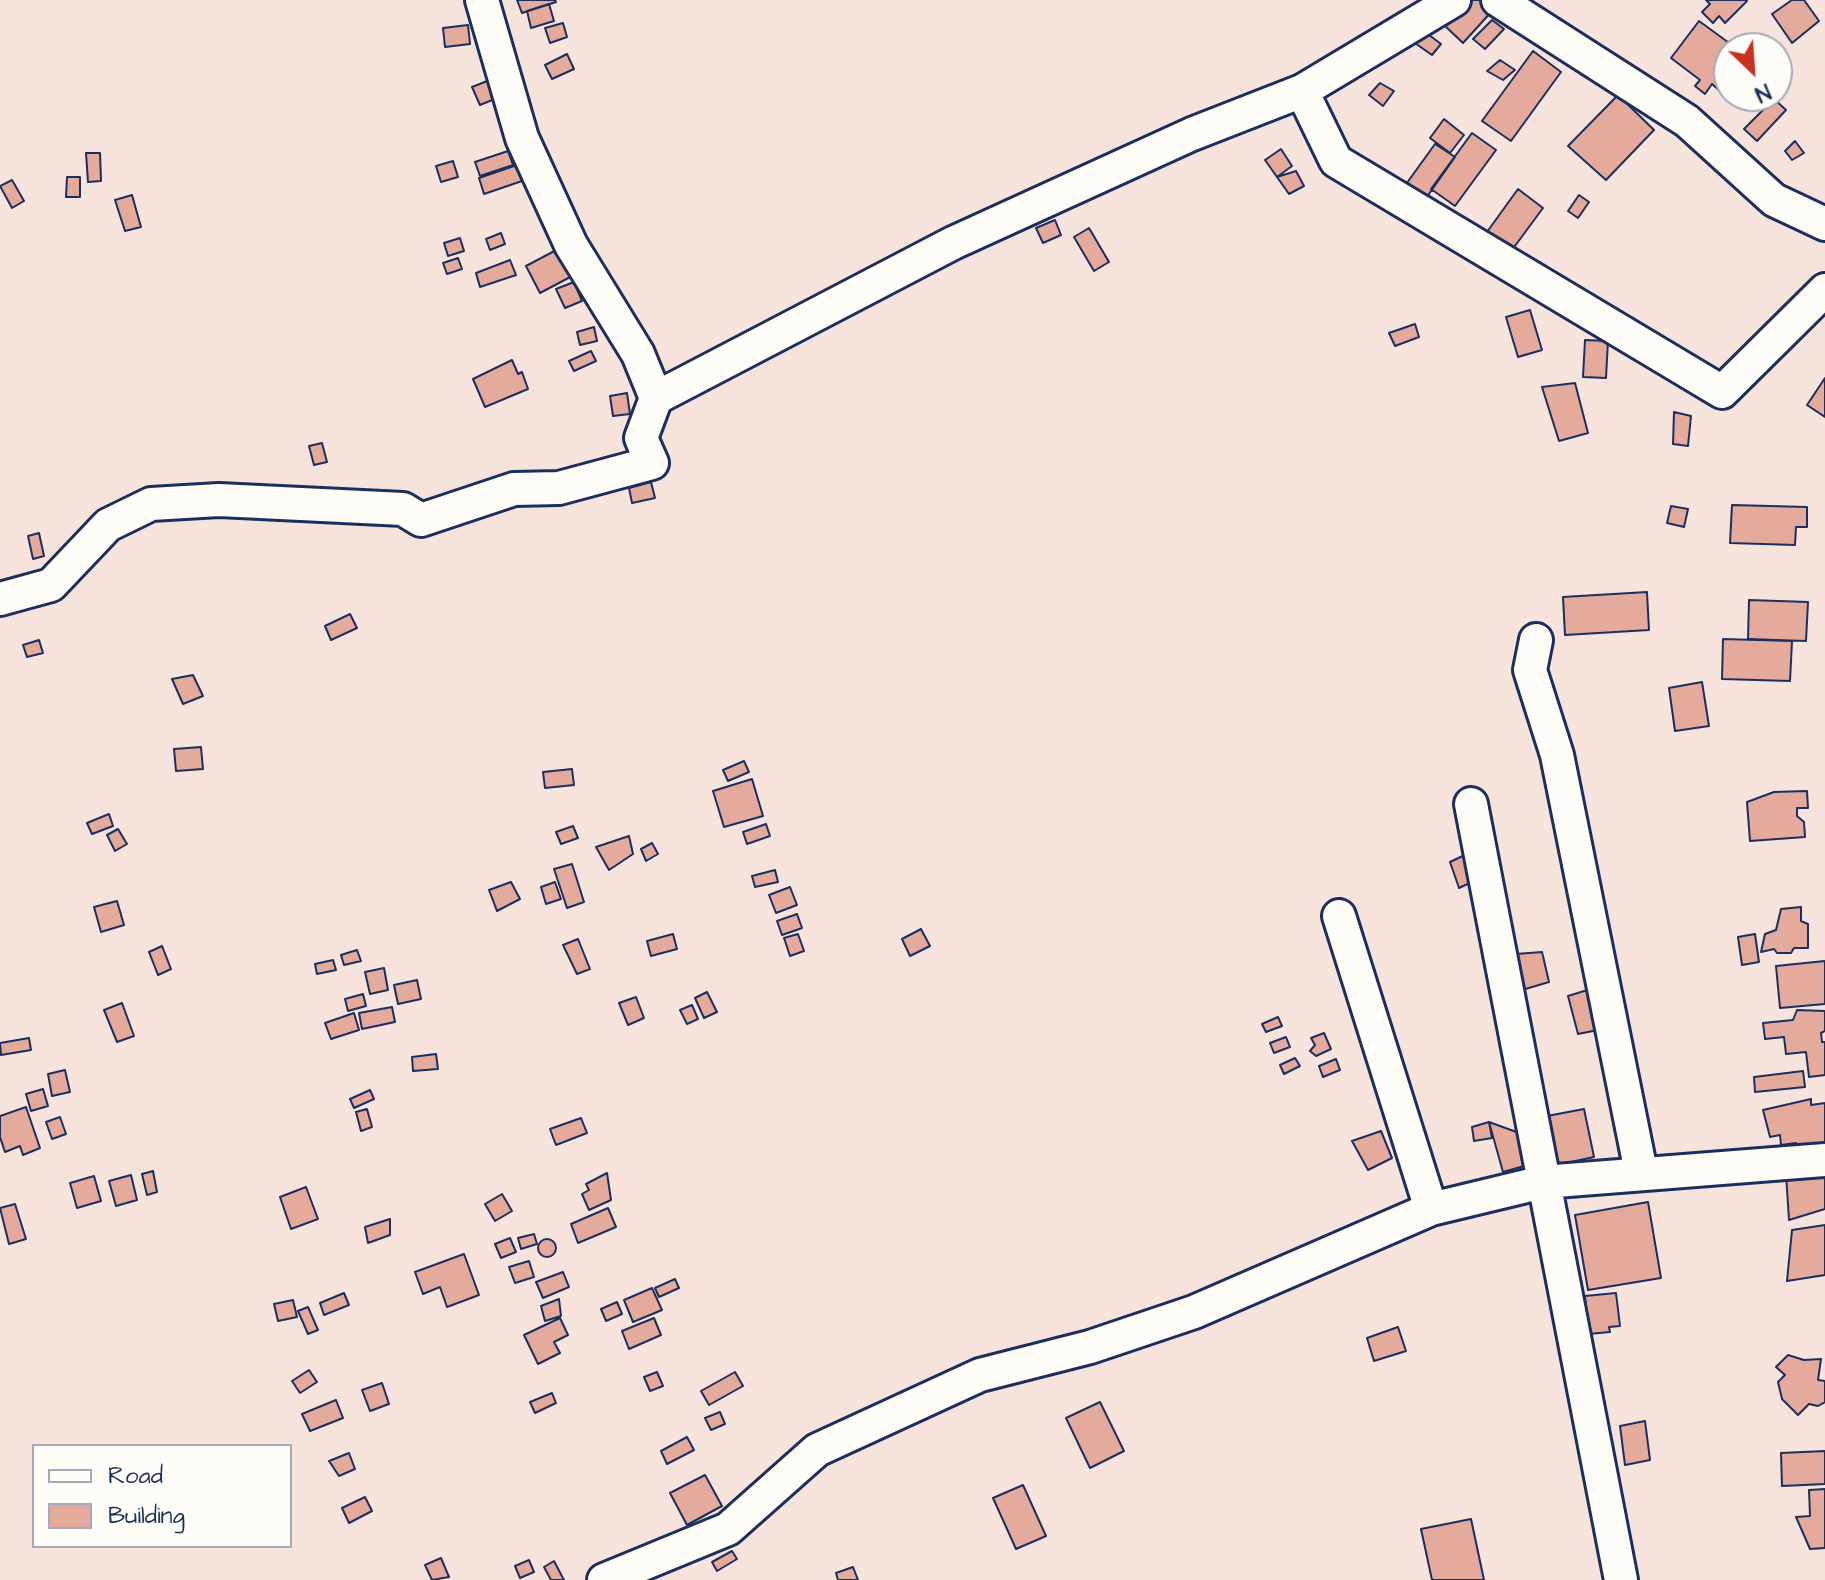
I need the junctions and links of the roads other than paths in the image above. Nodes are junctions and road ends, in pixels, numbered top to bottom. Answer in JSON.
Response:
{"nodes":[{"id":1,"x":482,"y":0,"type":"edge"},
{"id":2,"x":1454,"y":0,"type":"edge"},
{"id":3,"x":1498,"y":0,"type":"edge"},
{"id":4,"x":1302,"y":91,"type":"junction"},
{"id":5,"x":1825,"y":224,"type":"edge"},
{"id":6,"x":1825,"y":290,"type":"edge"},
{"id":7,"x":656,"y":398,"type":"junction"},
{"id":8,"x":0,"y":599,"type":"edge"},
{"id":9,"x":1536,"y":640,"type":"dead end"},
{"id":10,"x":1471,"y":804,"type":"dead end"},
{"id":11,"x":1339,"y":916,"type":"dead end"},
{"id":12,"x":1825,"y":1160,"type":"edge"},
{"id":13,"x":1641,"y":1172,"type":"junction"},
{"id":14,"x":1543,"y":1182,"type":"junction"},
{"id":15,"x":1431,"y":1209,"type":"junction"},
{"id":16,"x":604,"y":1580,"type":"edge"},
{"id":17,"x":1621,"y":1580,"type":"edge"}],
"edges":[{"from":1,"to":7,"type":"street"},
{"from":2,"to":4,"type":"street"},
{"from":3,"to":5,"type":"street"},
{"from":4,"to":6,"type":"street"},
{"from":4,"to":7,"type":"street"},
{"from":7,"to":8,"type":"street"},
{"from":9,"to":13,"type":"street"},
{"from":10,"to":14,"type":"street"},
{"from":11,"to":15,"type":"street"},
{"from":12,"to":13,"type":"street"},
{"from":13,"to":14,"type":"street"},
{"from":14,"to":15,"type":"street"},
{"from":14,"to":17,"type":"street"},
{"from":15,"to":16,"type":"street"}]}
